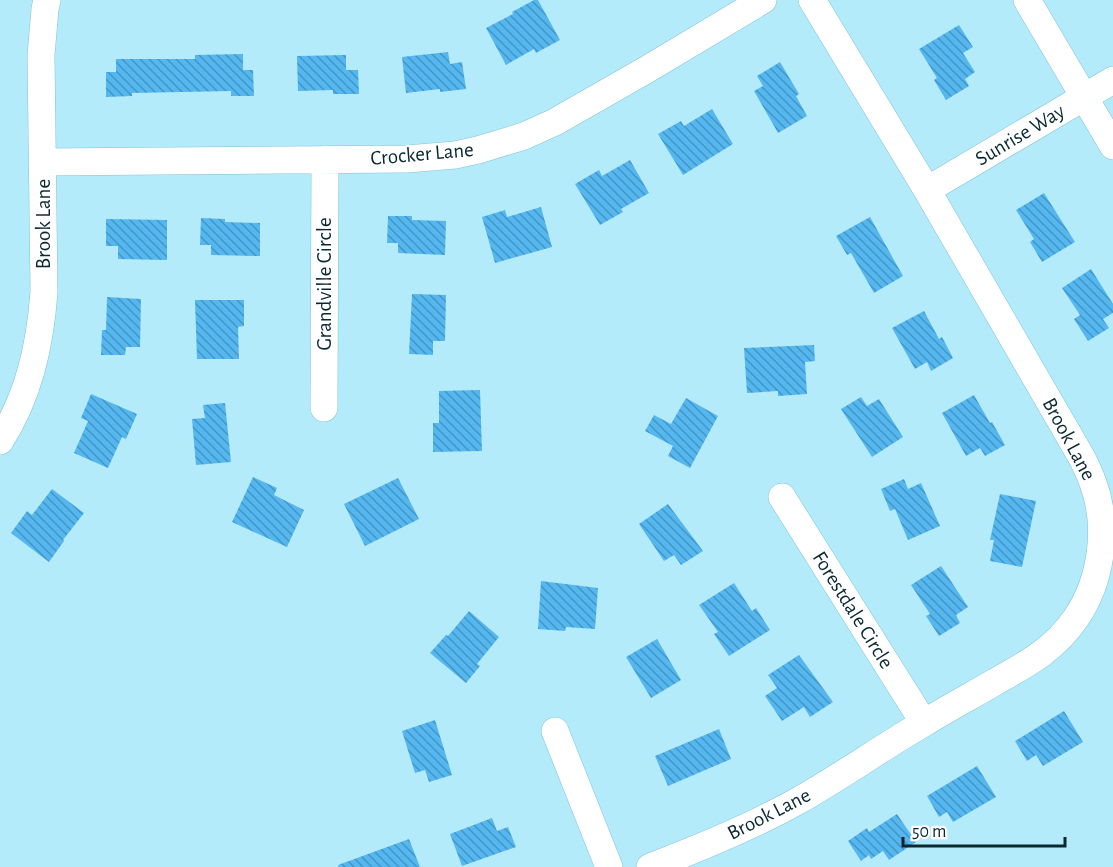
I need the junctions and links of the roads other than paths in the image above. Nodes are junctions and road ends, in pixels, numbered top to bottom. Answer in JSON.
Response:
{"nodes":[{"id":1,"x":47,"y":0,"type":"edge"},
{"id":2,"x":763,"y":0,"type":"edge"},
{"id":3,"x":812,"y":0,"type":"edge"},
{"id":4,"x":1027,"y":0,"type":"edge"},
{"id":5,"x":1113,"y":80,"type":"edge"},
{"id":6,"x":1084,"y":96,"type":"junction"},
{"id":7,"x":1113,"y":146,"type":"edge"},
{"id":8,"x":325,"y":159,"type":"junction"},
{"id":9,"x":43,"y":162,"type":"junction"},
{"id":10,"x":927,"y":190,"type":"junction"},
{"id":11,"x":324,"y":408,"type":"dead end"},
{"id":12,"x":0,"y":441,"type":"edge"},
{"id":13,"x":782,"y":497,"type":"dead end"},
{"id":14,"x":924,"y":723,"type":"junction"},
{"id":15,"x":555,"y":731,"type":"dead end"},
{"id":16,"x":609,"y":867,"type":"edge"},
{"id":17,"x":650,"y":867,"type":"edge"}],
"edges":[{"from":1,"to":9,"type":"street","name":"Brook Lane"},
{"from":2,"to":8,"type":"street","name":"Crocker Lane"},
{"from":3,"to":10,"type":"street","name":"Brook Lane"},
{"from":4,"to":6,"type":"street"},
{"from":5,"to":6,"type":"street","name":"Sunrise Way"},
{"from":6,"to":7,"type":"street"},
{"from":6,"to":10,"type":"street","name":"Sunrise Way"},
{"from":8,"to":9,"type":"street","name":"Crocker Lane"},
{"from":8,"to":11,"type":"street","name":"Grandville Circle"},
{"from":9,"to":12,"type":"street","name":"Brook Lane"},
{"from":10,"to":14,"type":"street","name":"Brook Lane"},
{"from":13,"to":14,"type":"street","name":"Forestdale Circle"},
{"from":14,"to":17,"type":"street","name":"Brook Lane"},
{"from":15,"to":16,"type":"street"}]}
